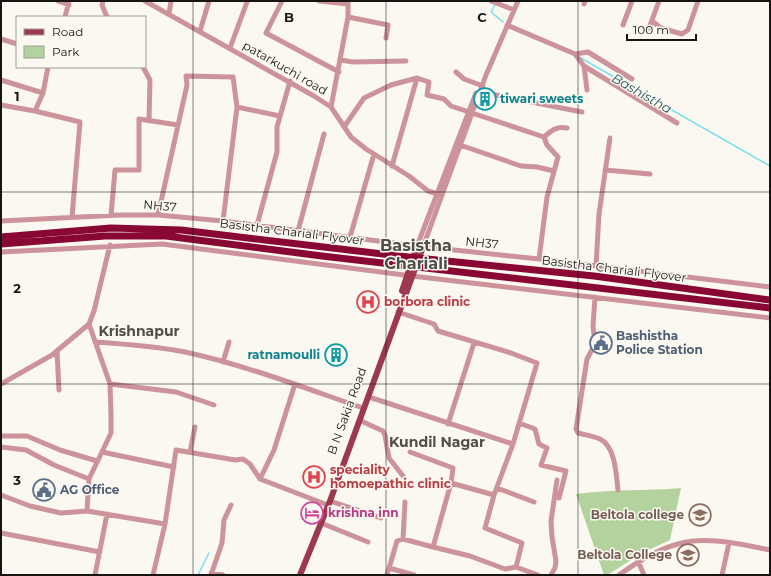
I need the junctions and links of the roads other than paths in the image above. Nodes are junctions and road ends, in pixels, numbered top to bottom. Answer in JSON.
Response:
{"nodes":[{"id":1,"x":58,"y":1,"type":"edge"},
{"id":2,"x":103,"y":1,"type":"edge"},
{"id":3,"x":145,"y":1,"type":"edge"},
{"id":4,"x":171,"y":1,"type":"edge"},
{"id":5,"x":209,"y":1,"type":"edge"},
{"id":6,"x":282,"y":1,"type":"edge"},
{"id":7,"x":320,"y":1,"type":"edge"},
{"id":8,"x":491,"y":1,"type":"edge"},
{"id":9,"x":518,"y":1,"type":"edge"},
{"id":10,"x":632,"y":1,"type":"edge"},
{"id":11,"x":659,"y":1,"type":"edge"},
{"id":12,"x":698,"y":1,"type":"edge"},
{"id":13,"x":247,"y":2,"type":"edge"},
{"id":14,"x":348,"y":2,"type":"edge"},
{"id":15,"x":69,"y":3,"type":"edge"},
{"id":16,"x":514,"y":10,"type":"junction"},
{"id":17,"x":168,"y":14,"type":"junction"},
{"id":18,"x":65,"y":16,"type":"edge"},
{"id":19,"x":107,"y":16,"type":"edge"},
{"id":20,"x":348,"y":17,"type":"junction"},
{"id":21,"x":652,"y":21,"type":"junction"},
{"id":22,"x":507,"y":25,"type":"junction"},
{"id":23,"x":623,"y":25,"type":"dead end"},
{"id":24,"x":649,"y":28,"type":"dead end"},
{"id":25,"x":200,"y":31,"type":"junction"},
{"id":26,"x":386,"y":38,"type":"dead end"},
{"id":27,"x":1,"y":39,"type":"edge"},
{"id":28,"x":16,"y":44,"type":"edge"},
{"id":29,"x":230,"y":48,"type":"junction"},
{"id":30,"x":575,"y":54,"type":"junction"},
{"id":31,"x":341,"y":60,"type":"junction"},
{"id":32,"x":406,"y":60,"type":"dead end"},
{"id":33,"x":584,"y":66,"type":"junction"},
{"id":34,"x":48,"y":68,"type":"edge"},
{"id":35,"x":144,"y":68,"type":"edge"},
{"id":36,"x":339,"y":72,"type":"junction"},
{"id":37,"x":456,"y":72,"type":"dead end"},
{"id":38,"x":417,"y":78,"type":"junction"},
{"id":39,"x":632,"y":79,"type":"dead end"},
{"id":40,"x":1,"y":80,"type":"edge"},
{"id":41,"x":290,"y":81,"type":"junction"},
{"id":42,"x":481,"y":86,"type":"junction"},
{"id":43,"x":587,"y":90,"type":"dead end"},
{"id":44,"x":480,"y":92,"type":"junction"},
{"id":45,"x":43,"y":93,"type":"junction"},
{"id":46,"x":1,"y":105,"type":"edge"},
{"id":47,"x":237,"y":107,"type":"junction"},
{"id":48,"x":332,"y":108,"type":"junction"},
{"id":49,"x":35,"y":111,"type":"junction"},
{"id":50,"x":471,"y":112,"type":"junction"},
{"id":51,"x":582,"y":112,"type":"dead end"},
{"id":52,"x":280,"y":116,"type":"junction"},
{"id":53,"x":149,"y":121,"type":"junction"},
{"id":54,"x":677,"y":123,"type":"dead end"},
{"id":55,"x":178,"y":125,"type":"junction"},
{"id":56,"x":344,"y":127,"type":"junction"},
{"id":57,"x":567,"y":128,"type":"dead end"},
{"id":58,"x":324,"y":134,"type":"dead end"},
{"id":59,"x":544,"y":137,"type":"junction"},
{"id":60,"x":610,"y":138,"type":"dead end"},
{"id":61,"x":460,"y":145,"type":"junction"},
{"id":62,"x":374,"y":154,"type":"junction"},
{"id":63,"x":392,"y":166,"type":"junction"},
{"id":64,"x":605,"y":170,"type":"junction"},
{"id":65,"x":554,"y":171,"type":"junction"},
{"id":66,"x":650,"y":174,"type":"dead end"},
{"id":67,"x":439,"y":194,"type":"junction"},
{"id":68,"x":111,"y":215,"type":"junction"},
{"id":69,"x":158,"y":215,"type":"junction"},
{"id":70,"x":72,"y":217,"type":"junction"},
{"id":71,"x":1,"y":221,"type":"edge"},
{"id":72,"x":223,"y":221,"type":"junction"},
{"id":73,"x":256,"y":226,"type":"junction"},
{"id":74,"x":298,"y":231,"type":"junction"},
{"id":75,"x":1,"y":237,"type":"edge"},
{"id":76,"x":350,"y":238,"type":"junction"},
{"id":77,"x":1,"y":244,"type":"edge"},
{"id":78,"x":110,"y":245,"type":"junction"},
{"id":79,"x":420,"y":246,"type":"junction"},
{"id":80,"x":1,"y":252,"type":"edge"},
{"id":81,"x":539,"y":259,"type":"junction"},
{"id":82,"x":596,"y":266,"type":"junction"},
{"id":83,"x":410,"y":276,"type":"junction"},
{"id":84,"x":770,"y":287,"type":"edge"},
{"id":85,"x":595,"y":296,"type":"junction"},
{"id":86,"x":770,"y":300,"type":"edge"},
{"id":87,"x":770,"y":308,"type":"edge"},
{"id":88,"x":398,"y":312,"type":"junction"},
{"id":89,"x":769,"y":317,"type":"edge"},
{"id":90,"x":88,"y":324,"type":"junction"},
{"id":91,"x":95,"y":342,"type":"junction"},
{"id":92,"x":229,"y":342,"type":"dead end"},
{"id":93,"x":474,"y":342,"type":"junction"},
{"id":94,"x":57,"y":351,"type":"junction"},
{"id":95,"x":223,"y":362,"type":"junction"},
{"id":96,"x":1,"y":384,"type":"edge"},
{"id":97,"x":110,"y":384,"type":"junction"},
{"id":98,"x":295,"y":384,"type":"junction"},
{"id":99,"x":58,"y":390,"type":"dead end"},
{"id":100,"x":372,"y":398,"type":"dead end"},
{"id":101,"x":214,"y":405,"type":"dead end"},
{"id":102,"x":360,"y":407,"type":"junction"},
{"id":103,"x":359,"y":420,"type":"junction"},
{"id":104,"x":519,"y":423,"type":"junction"},
{"id":105,"x":448,"y":424,"type":"junction"},
{"id":106,"x":195,"y":427,"type":"dead end"},
{"id":107,"x":1,"y":436,"type":"edge"},
{"id":108,"x":513,"y":444,"type":"junction"},
{"id":109,"x":1,"y":447,"type":"edge"},
{"id":110,"x":102,"y":452,"type":"junction"},
{"id":111,"x":190,"y":452,"type":"junction"},
{"id":112,"x":410,"y":452,"type":"dead end"},
{"id":113,"x":97,"y":462,"type":"junction"},
{"id":114,"x":174,"y":467,"type":"junction"},
{"id":115,"x":403,"y":476,"type":"dead end"},
{"id":116,"x":89,"y":479,"type":"junction"},
{"id":117,"x":260,"y":479,"type":"junction"},
{"id":118,"x":557,"y":480,"type":"dead end"},
{"id":119,"x":451,"y":483,"type":"junction"},
{"id":120,"x":497,"y":488,"type":"junction"},
{"id":121,"x":618,"y":490,"type":"dead end"},
{"id":122,"x":1,"y":495,"type":"edge"},
{"id":123,"x":494,"y":495,"type":"junction"},
{"id":124,"x":559,"y":498,"type":"dead end"},
{"id":125,"x":327,"y":502,"type":"junction"},
{"id":126,"x":405,"y":502,"type":"dead end"},
{"id":127,"x":534,"y":502,"type":"dead end"},
{"id":128,"x":232,"y":505,"type":"dead end"},
{"id":129,"x":87,"y":511,"type":"junction"},
{"id":130,"x":107,"y":514,"type":"junction"},
{"id":131,"x":381,"y":518,"type":"dead end"},
{"id":132,"x":321,"y":523,"type":"junction"},
{"id":133,"x":165,"y":524,"type":"junction"},
{"id":134,"x":1,"y":533,"type":"edge"},
{"id":135,"x":403,"y":539,"type":"junction"},
{"id":136,"x":368,"y":542,"type":"dead end"},
{"id":137,"x":729,"y":543,"type":"junction"},
{"id":138,"x":433,"y":547,"type":"junction"},
{"id":139,"x":770,"y":550,"type":"edge"},
{"id":140,"x":100,"y":552,"type":"junction"},
{"id":141,"x":638,"y":562,"type":"junction"},
{"id":142,"x":516,"y":567,"type":"junction"},
{"id":143,"x":389,"y":568,"type":"junction"},
{"id":144,"x":211,"y":574,"type":"edge"},
{"id":145,"x":95,"y":575,"type":"edge"},
{"id":146,"x":153,"y":575,"type":"edge"},
{"id":147,"x":222,"y":575,"type":"edge"},
{"id":148,"x":296,"y":575,"type":"edge"},
{"id":149,"x":300,"y":575,"type":"edge"},
{"id":150,"x":387,"y":575,"type":"edge"},
{"id":151,"x":414,"y":575,"type":"edge"},
{"id":152,"x":538,"y":575,"type":"edge"},
{"id":153,"x":551,"y":575,"type":"edge"},
{"id":154,"x":619,"y":575,"type":"edge"},
{"id":155,"x":644,"y":575,"type":"edge"},
{"id":156,"x":722,"y":575,"type":"edge"}],
"edges":[{"from":1,"to":15,"type":"street"},
{"from":2,"to":19,"type":"street"},
{"from":3,"to":17,"type":"street","name":"patarkuchi road"},
{"from":4,"to":17,"type":"street"},
{"from":5,"to":25,"type":"street"},
{"from":6,"to":36,"type":"street"},
{"from":7,"to":14,"type":"street"},
{"from":8,"to":16,"type":"street"},
{"from":9,"to":16,"type":"street"},
{"from":10,"to":23,"type":"street"},
{"from":11,"to":21,"type":"street"},
{"from":12,"to":21,"type":"street"},
{"from":13,"to":29,"type":"street"},
{"from":14,"to":20,"type":"street"},
{"from":15,"to":18,"type":"street"},
{"from":16,"to":22,"type":"street"},
{"from":17,"to":25,"type":"street","name":"patarkuchi road"},
{"from":20,"to":26,"type":"street"},
{"from":20,"to":31,"type":"street"},
{"from":21,"to":24,"type":"street"},
{"from":22,"to":30,"type":"street"},
{"from":22,"to":42,"type":"street"},
{"from":25,"to":29,"type":"street","name":"patarkuchi road"},
{"from":27,"to":28,"type":"street"},
{"from":29,"to":41,"type":"street","name":"patarkuchi road"},
{"from":30,"to":33,"type":"street"},
{"from":30,"to":39,"type":"street"},
{"from":31,"to":32,"type":"street"},
{"from":31,"to":36,"type":"street"},
{"from":33,"to":43,"type":"street"},
{"from":33,"to":54,"type":"street"},
{"from":34,"to":45,"type":"street"},
{"from":35,"to":53,"type":"street"},
{"from":36,"to":48,"type":"street"},
{"from":37,"to":42,"type":"street"},
{"from":38,"to":50,"type":"street"},
{"from":38,"to":56,"type":"street"},
{"from":38,"to":63,"type":"street"},
{"from":40,"to":45,"type":"street"},
{"from":41,"to":48,"type":"street","name":"patarkuchi road"},
{"from":41,"to":52,"type":"street"},
{"from":42,"to":44,"type":"street"},
{"from":42,"to":50,"type":"street"},
{"from":44,"to":50,"type":"street"},
{"from":44,"to":51,"type":"street"},
{"from":45,"to":49,"type":"street"},
{"from":46,"to":49,"type":"street"},
{"from":47,"to":52,"type":"street"},
{"from":47,"to":55,"type":"street"},
{"from":47,"to":72,"type":"street"},
{"from":48,"to":56,"type":"street","name":"patarkuchi road"},
{"from":49,"to":70,"type":"street"},
{"from":50,"to":59,"type":"street"},
{"from":50,"to":61,"type":"street"},
{"from":50,"to":67,"type":"street"},
{"from":52,"to":73,"type":"street"},
{"from":53,"to":55,"type":"street"},
{"from":53,"to":68,"type":"street"},
{"from":55,"to":69,"type":"street"},
{"from":56,"to":62,"type":"street","name":"patarkuchi road"},
{"from":57,"to":59,"type":"street"},
{"from":58,"to":74,"type":"street"},
{"from":59,"to":65,"type":"street"},
{"from":60,"to":64,"type":"street"},
{"from":61,"to":65,"type":"street"},
{"from":61,"to":67,"type":"street"},
{"from":62,"to":63,"type":"street","name":"patarkuchi road"},
{"from":62,"to":76,"type":"street"},
{"from":63,"to":67,"type":"street","name":"patarkuchi road"},
{"from":64,"to":66,"type":"street"},
{"from":64,"to":82,"type":"street"},
{"from":65,"to":81,"type":"street"},
{"from":67,"to":79,"type":"street"},
{"from":68,"to":69,"type":"street","name":"NH37"},
{"from":68,"to":70,"type":"street","name":"NH37"},
{"from":69,"to":72,"type":"street","name":"NH37"},
{"from":70,"to":71,"type":"street","name":"NH37"},
{"from":72,"to":73,"type":"street","name":"NH37"},
{"from":73,"to":74,"type":"street","name":"NH37"},
{"from":74,"to":76,"type":"street","name":"NH37"},
{"from":75,"to":86,"type":"highway","name":"Basistha Chariali Flyover"},
{"from":76,"to":79,"type":"street","name":"NH37"},
{"from":77,"to":87,"type":"highway","name":"Basistha Chariali Flyover"},
{"from":78,"to":80,"type":"street"},
{"from":78,"to":83,"type":"street"},
{"from":78,"to":90,"type":"street"},
{"from":79,"to":81,"type":"street","name":"NH37"},
{"from":79,"to":83,"type":"main road"},
{"from":81,"to":82,"type":"street","name":"NH37"},
{"from":82,"to":84,"type":"street","name":"NH37"},
{"from":83,"to":85,"type":"street"},
{"from":83,"to":88,"type":"main road","name":"B N Sakia Road"},
{"from":83,"to":102,"type":"main road","name":"B N Sakia Road"},
{"from":85,"to":89,"type":"street"},
{"from":85,"to":121,"type":"street"},
{"from":88,"to":93,"type":"street"},
{"from":88,"to":103,"type":"main road","name":"B N Sakia Road"},
{"from":90,"to":91,"type":"street"},
{"from":90,"to":94,"type":"street"},
{"from":91,"to":95,"type":"street"},
{"from":91,"to":97,"type":"street"},
{"from":92,"to":95,"type":"street"},
{"from":93,"to":104,"type":"street"},
{"from":93,"to":105,"type":"street"},
{"from":94,"to":96,"type":"street"},
{"from":94,"to":99,"type":"street"},
{"from":95,"to":98,"type":"street"},
{"from":97,"to":101,"type":"street"},
{"from":97,"to":110,"type":"street"},
{"from":98,"to":102,"type":"street"},
{"from":98,"to":117,"type":"street"},
{"from":100,"to":105,"type":"street"},
{"from":102,"to":125,"type":"main road","name":"B N Sakia Road"},
{"from":103,"to":115,"type":"street"},
{"from":103,"to":125,"type":"main road","name":"B N Sakia Road"},
{"from":104,"to":108,"type":"street"},
{"from":104,"to":124,"type":"street"},
{"from":105,"to":108,"type":"street"},
{"from":106,"to":111,"type":"street"},
{"from":107,"to":113,"type":"street"},
{"from":108,"to":120,"type":"street"},
{"from":109,"to":116,"type":"street"},
{"from":110,"to":113,"type":"street"},
{"from":110,"to":114,"type":"street"},
{"from":111,"to":114,"type":"street"},
{"from":111,"to":117,"type":"street"},
{"from":112,"to":119,"type":"street"},
{"from":113,"to":116,"type":"street"},
{"from":114,"to":133,"type":"street"},
{"from":116,"to":129,"type":"street"},
{"from":117,"to":125,"type":"street"},
{"from":118,"to":153,"type":"street"},
{"from":119,"to":123,"type":"street"},
{"from":119,"to":138,"type":"street"},
{"from":120,"to":123,"type":"street"},
{"from":120,"to":127,"type":"street"},
{"from":122,"to":129,"type":"street"},
{"from":123,"to":142,"type":"street"},
{"from":125,"to":131,"type":"street"},
{"from":125,"to":132,"type":"main road","name":"B N Sakia Road"},
{"from":125,"to":148,"type":"main road","name":"B N Sakia Road"},
{"from":126,"to":135,"type":"street"},
{"from":128,"to":144,"type":"street"},
{"from":129,"to":130,"type":"street"},
{"from":130,"to":133,"type":"street"},
{"from":130,"to":140,"type":"street"},
{"from":132,"to":136,"type":"street"},
{"from":132,"to":149,"type":"main road","name":"B N Sakia Road"},
{"from":133,"to":146,"type":"street"},
{"from":134,"to":140,"type":"street"},
{"from":135,"to":138,"type":"street"},
{"from":135,"to":143,"type":"street"},
{"from":137,"to":139,"type":"street"},
{"from":137,"to":141,"type":"street"},
{"from":137,"to":156,"type":"street"},
{"from":138,"to":142,"type":"street"},
{"from":140,"to":145,"type":"street"},
{"from":141,"to":154,"type":"street"},
{"from":141,"to":155,"type":"street"},
{"from":142,"to":152,"type":"street"},
{"from":143,"to":150,"type":"street"},
{"from":143,"to":151,"type":"street"},
{"from":144,"to":147,"type":"street"}]}
